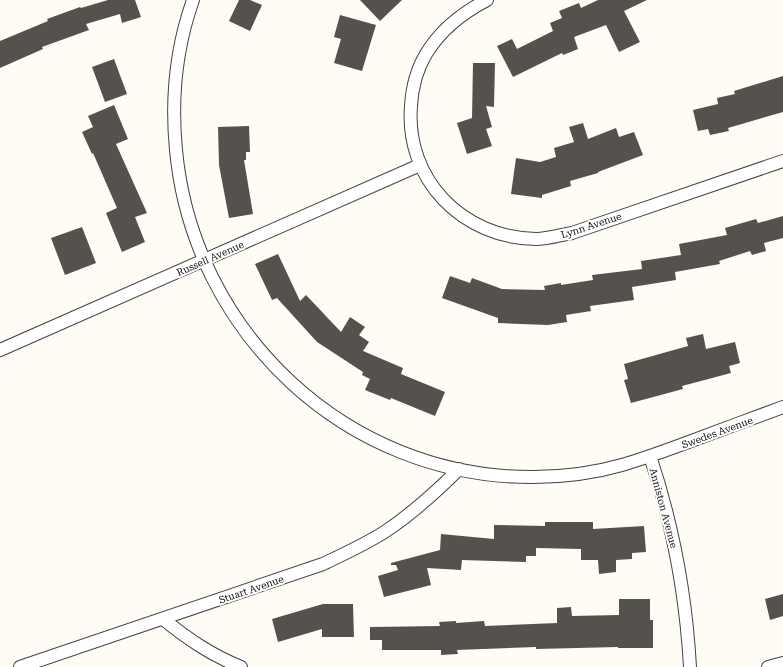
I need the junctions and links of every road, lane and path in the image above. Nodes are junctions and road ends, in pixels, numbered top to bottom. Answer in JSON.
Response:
{"nodes":[{"id":1,"x":193,"y":0,"type":"edge"},
{"id":2,"x":487,"y":0,"type":"edge"},
{"id":3,"x":783,"y":161,"type":"edge"},
{"id":4,"x":420,"y":165,"type":"junction"},
{"id":5,"x":204,"y":261,"type":"junction"},
{"id":6,"x":0,"y":350,"type":"edge"},
{"id":7,"x":783,"y":408,"type":"edge"},
{"id":8,"x":650,"y":456,"type":"junction"},
{"id":9,"x":459,"y":469,"type":"junction"},
{"id":10,"x":163,"y":619,"type":"junction"},
{"id":11,"x":783,"y":663,"type":"edge"},
{"id":12,"x":20,"y":667,"type":"edge"},
{"id":13,"x":241,"y":667,"type":"edge"},
{"id":14,"x":690,"y":667,"type":"edge"},
{"id":15,"x":768,"y":667,"type":"edge"}],
"edges":[{"from":1,"to":5,"type":"street","name":"Anniston Avenue"},
{"from":2,"to":4,"type":"street","name":"Lynn Avenue"},
{"from":3,"to":4,"type":"street","name":"Lynn Avenue"},
{"from":4,"to":5,"type":"street","name":"Russell Avenue"},
{"from":5,"to":6,"type":"street","name":"Russell Avenue"},
{"from":5,"to":9,"type":"street","name":"Anniston Avenue"},
{"from":7,"to":8,"type":"street","name":"Swedes Avenue"},
{"from":8,"to":9,"type":"street","name":"Anniston Avenue"},
{"from":8,"to":14,"type":"street","name":"Anniston Avenue"},
{"from":9,"to":10,"type":"street","name":"Stuart Avenue"},
{"from":10,"to":12,"type":"street","name":"Stuart Avenue"},
{"from":10,"to":13,"type":"street"},
{"from":11,"to":15,"type":"street"}]}
